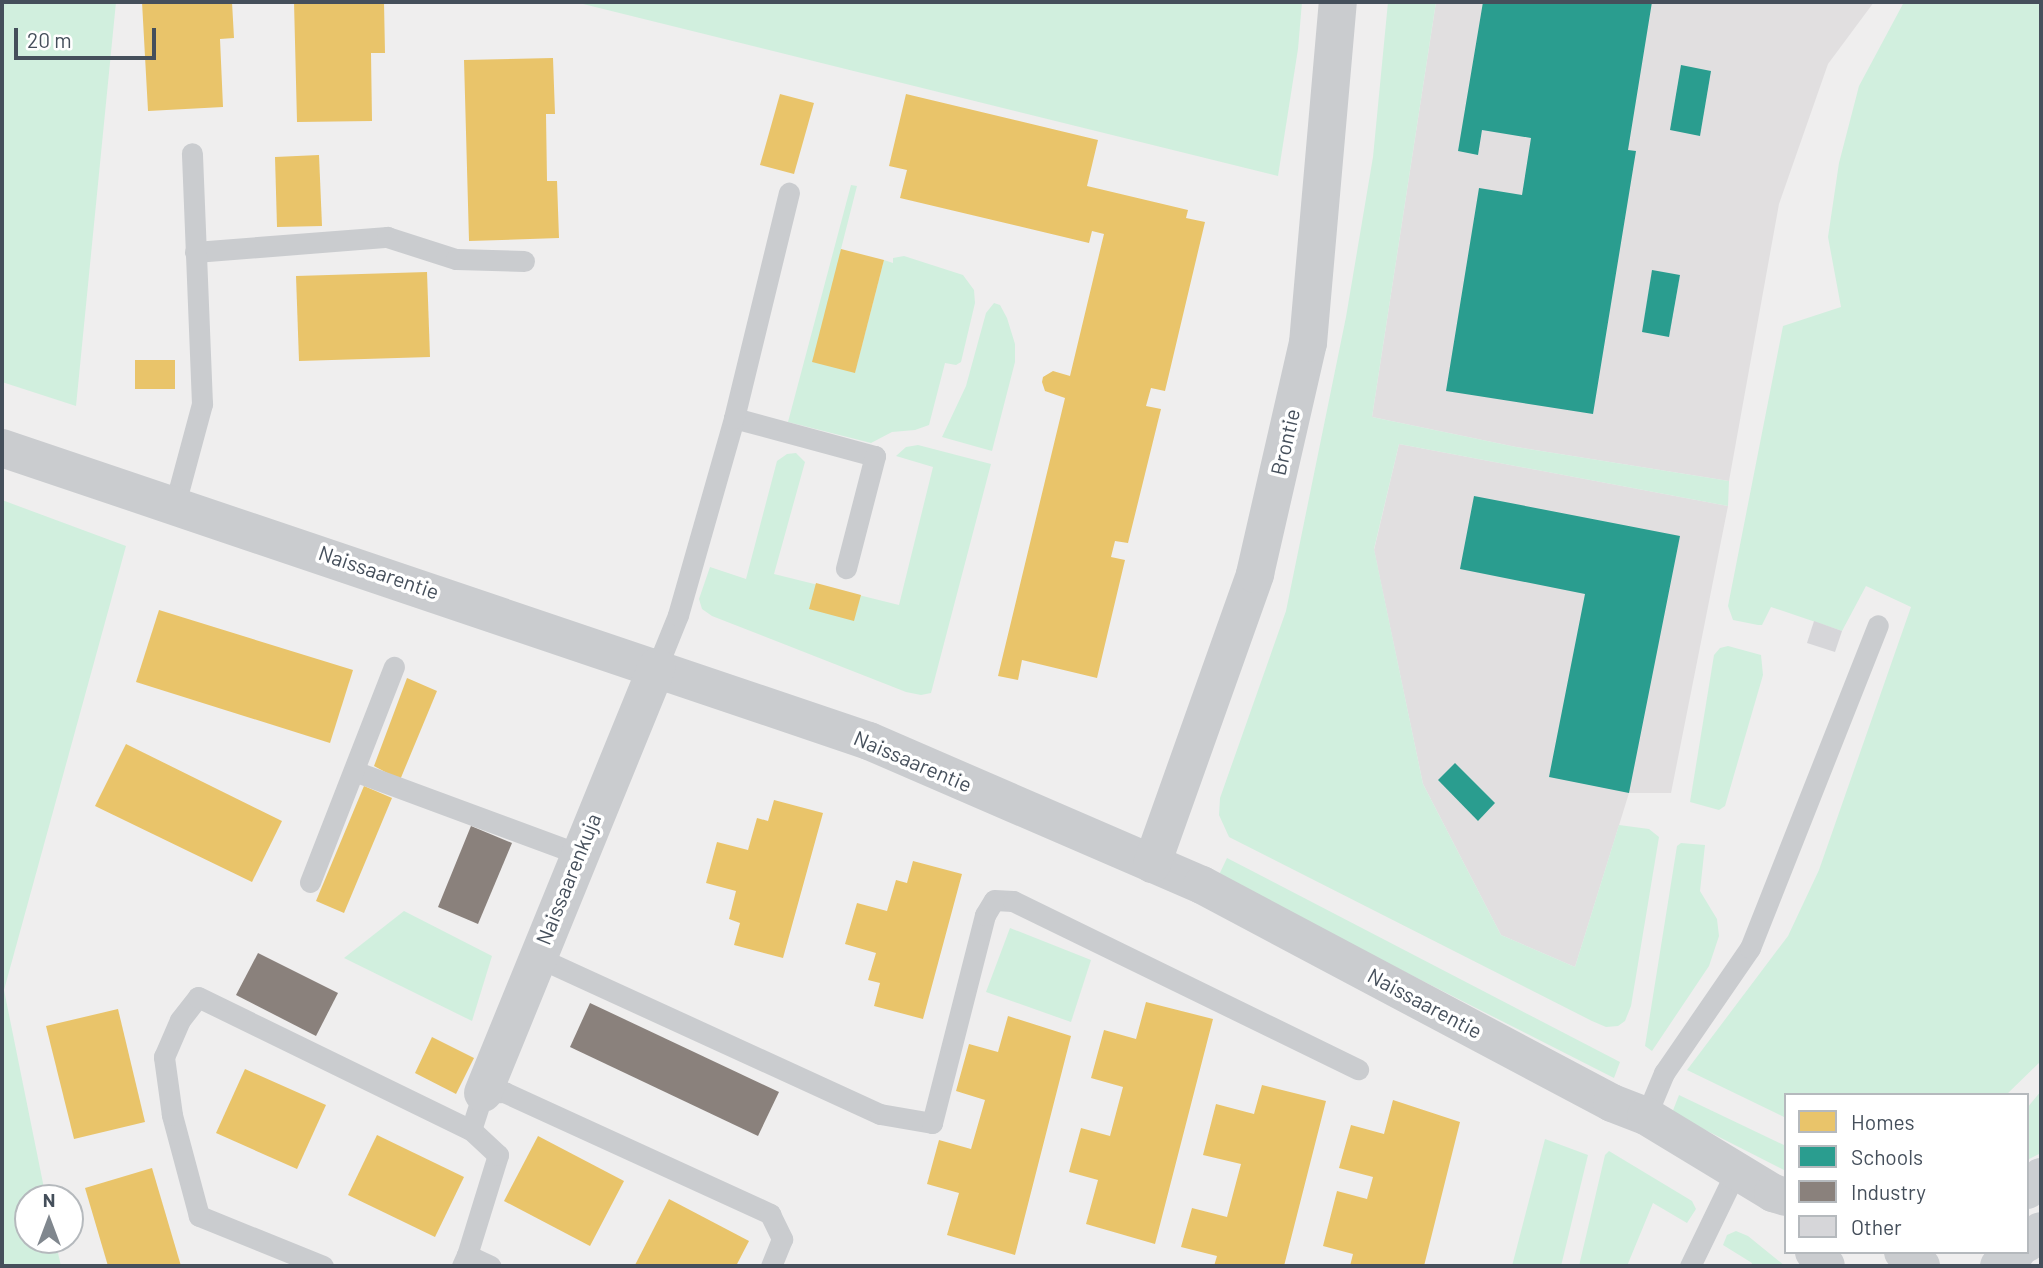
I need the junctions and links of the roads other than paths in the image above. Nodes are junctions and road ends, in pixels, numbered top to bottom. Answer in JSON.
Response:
{"nodes":[{"id":1,"x":1338,"y":2,"type":"edge"},
{"id":2,"x":192,"y":153,"type":"dead end"},
{"id":3,"x":789,"y":193,"type":"dead end"},
{"id":4,"x":195,"y":252,"type":"junction"},
{"id":5,"x":524,"y":261,"type":"dead end"},
{"id":6,"x":734,"y":418,"type":"junction"},
{"id":7,"x":2,"y":448,"type":"edge"},
{"id":8,"x":175,"y":504,"type":"junction"},
{"id":9,"x":846,"y":568,"type":"dead end"},
{"id":10,"x":1878,"y":625,"type":"dead end"},
{"id":11,"x":394,"y":667,"type":"dead end"},
{"id":12,"x":657,"y":667,"type":"junction"},
{"id":13,"x":354,"y":771,"type":"junction"},
{"id":14,"x":578,"y":854,"type":"junction"},
{"id":15,"x":1152,"y":864,"type":"junction"},
{"id":16,"x":310,"y":882,"type":"dead end"},
{"id":17,"x":537,"y":957,"type":"junction"},
{"id":18,"x":1358,"y":1069,"type":"dead end"},
{"id":19,"x":483,"y":1093,"type":"junction"},
{"id":20,"x":1646,"y":1116,"type":"junction"},
{"id":21,"x":471,"y":1130,"type":"junction"},
{"id":22,"x":1737,"y":1169,"type":"junction"},
{"id":23,"x":1782,"y":1200,"type":"edge"},
{"id":24,"x":1906,"y":1254,"type":"edge"},
{"id":25,"x":2014,"y":1254,"type":"edge"},
{"id":26,"x":464,"y":1261,"type":"edge"},
{"id":27,"x":323,"y":1266,"type":"edge"},
{"id":28,"x":491,"y":1266,"type":"edge"},
{"id":29,"x":771,"y":1266,"type":"edge"},
{"id":30,"x":1690,"y":1266,"type":"edge"},
{"id":31,"x":1921,"y":1266,"type":"edge"},
{"id":32,"x":1999,"y":1266,"type":"edge"}],
"edges":[{"from":1,"to":15,"type":"street","name":"Brontie"},
{"from":2,"to":4,"type":"lane"},
{"from":3,"to":6,"type":"lane"},
{"from":4,"to":5,"type":"lane"},
{"from":4,"to":8,"type":"lane"},
{"from":6,"to":9,"type":"lane"},
{"from":6,"to":12,"type":"lane"},
{"from":7,"to":8,"type":"street","name":"Naissaarentie"},
{"from":8,"to":12,"type":"street","name":"Naissaarentie"},
{"from":10,"to":20,"type":"lane"},
{"from":11,"to":13,"type":"lane"},
{"from":12,"to":14,"type":"street","name":"Naissaarenkuja"},
{"from":12,"to":15,"type":"street","name":"Naissaarentie"},
{"from":13,"to":14,"type":"lane"},
{"from":13,"to":16,"type":"lane"},
{"from":14,"to":17,"type":"street","name":"Naissaarenkuja"},
{"from":15,"to":20,"type":"street","name":"Naissaarentie"},
{"from":17,"to":18,"type":"lane"},
{"from":17,"to":19,"type":"street","name":"Naissaarenkuja"},
{"from":19,"to":21,"type":"lane"},
{"from":19,"to":29,"type":"lane"},
{"from":20,"to":22,"type":"street","name":"Naissaarentie"},
{"from":21,"to":26,"type":"lane"},
{"from":21,"to":27,"type":"lane"},
{"from":22,"to":23,"type":"street","name":"Naissaarentie"},
{"from":22,"to":30,"type":"lane"},
{"from":24,"to":31,"type":"street"},
{"from":25,"to":32,"type":"main road"},
{"from":26,"to":28,"type":"lane"}]}
